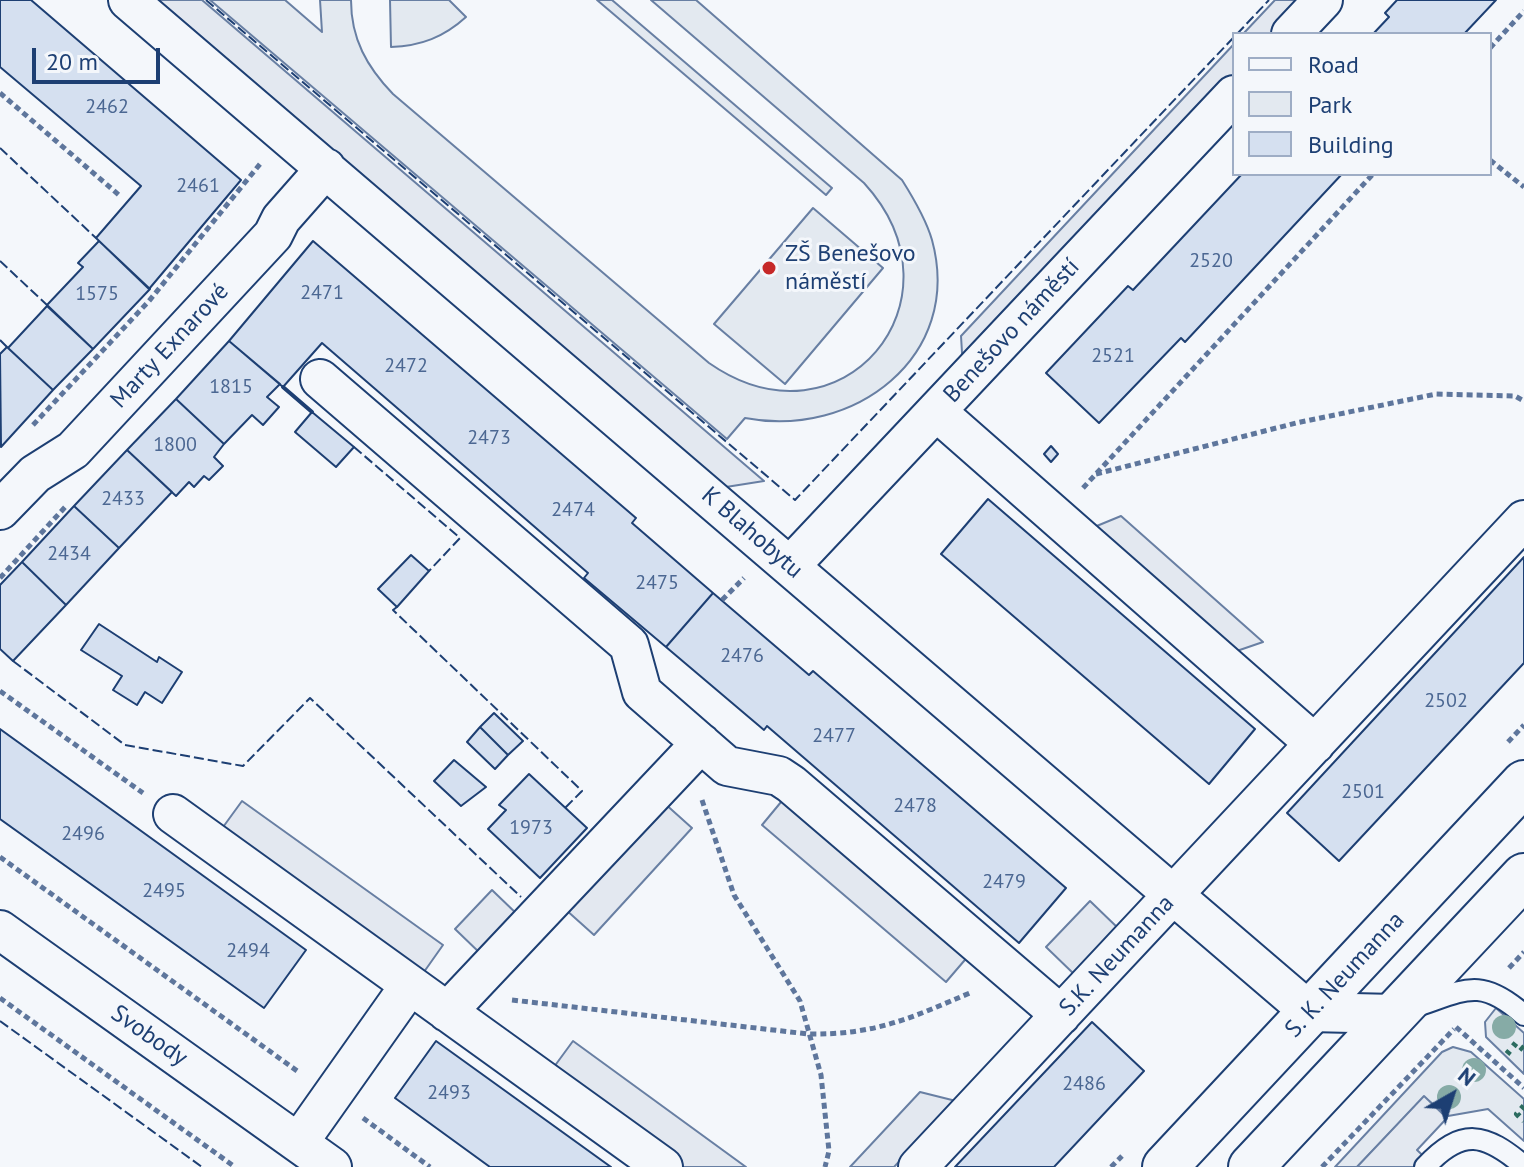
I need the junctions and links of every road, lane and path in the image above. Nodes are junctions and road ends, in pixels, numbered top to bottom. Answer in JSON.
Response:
{"nodes":[{"id":1,"x":128,"y":0,"type":"edge"},
{"id":2,"x":1323,"y":0,"type":"edge"},
{"id":3,"x":1524,"y":11,"type":"edge"},
{"id":4,"x":1293,"y":32,"type":"edge"},
{"id":5,"x":1492,"y":46,"type":"edge"},
{"id":6,"x":0,"y":93,"type":"edge"},
{"id":7,"x":1232,"y":97,"type":"edge"},
{"id":8,"x":268,"y":154,"type":"dead end"},
{"id":9,"x":1492,"y":162,"type":"edge"},
{"id":10,"x":326,"y":168,"type":"junction"},
{"id":11,"x":1371,"y":176,"type":"edge"},
{"id":12,"x":1524,"y":187,"type":"edge"},
{"id":13,"x":119,"y":195,"type":"dead end"},
{"id":14,"x":320,"y":379,"type":"dead end"},
{"id":15,"x":1524,"y":401,"type":"edge"},
{"id":16,"x":937,"y":412,"type":"junction"},
{"id":17,"x":23,"y":435,"type":"dead end"},
{"id":18,"x":1096,"y":474,"type":"junction"},
{"id":19,"x":0,"y":510,"type":"edge"},
{"id":20,"x":1056,"y":517,"type":"junction"},
{"id":21,"x":1524,"y":520,"type":"edge"},
{"id":22,"x":790,"y":566,"type":"junction"},
{"id":23,"x":0,"y":691,"type":"edge"},
{"id":24,"x":701,"y":743,"type":"junction"},
{"id":25,"x":1315,"y":744,"type":"junction"},
{"id":26,"x":1524,"y":783,"type":"edge"},
{"id":27,"x":173,"y":814,"type":"joint"},
{"id":28,"x":0,"y":857,"type":"edge"},
{"id":29,"x":1524,"y":876,"type":"edge"},
{"id":30,"x":1174,"y":895,"type":"junction"},
{"id":31,"x":0,"y":930,"type":"edge"},
{"id":32,"x":1524,"y":952,"type":"edge"},
{"id":33,"x":1013,"y":974,"type":"junction"},
{"id":34,"x":410,"y":985,"type":"junction"},
{"id":35,"x":1490,"y":990,"type":"junction"},
{"id":36,"x":0,"y":998,"type":"edge"},
{"id":37,"x":455,"y":1003,"type":"junction"},
{"id":38,"x":1310,"y":1012,"type":"junction"},
{"id":39,"x":1395,"y":1014,"type":"junction"},
{"id":40,"x":1061,"y":1015,"type":"junction"},
{"id":41,"x":1524,"y":1015,"type":"edge"},
{"id":42,"x":1456,"y":1027,"type":"junction"},
{"id":43,"x":808,"y":1034,"type":"junction"},
{"id":44,"x":1524,"y":1088,"type":"edge"},
{"id":45,"x":331,"y":1096,"type":"junction"},
{"id":46,"x":299,"y":1142,"type":"junction"},
{"id":47,"x":1524,"y":1166,"type":"edge"},
{"id":48,"x":235,"y":1167,"type":"edge"},
{"id":49,"x":332,"y":1167,"type":"edge"},
{"id":50,"x":430,"y":1167,"type":"edge"},
{"id":51,"x":663,"y":1167,"type":"edge"},
{"id":52,"x":825,"y":1167,"type":"edge"},
{"id":53,"x":918,"y":1167,"type":"edge"},
{"id":54,"x":1165,"y":1167,"type":"edge"},
{"id":55,"x":1251,"y":1167,"type":"edge"},
{"id":56,"x":1322,"y":1167,"type":"edge"},
{"id":57,"x":1425,"y":1167,"type":"edge"}],
"edges":[{"from":1,"to":10,"type":"street","name":"K Blahobytu"},
{"from":2,"to":4,"type":"street"},
{"from":3,"to":5,"type":"path"},
{"from":6,"to":13,"type":"path"},
{"from":7,"to":16,"type":"street","name":"Benešovo náměstí"},
{"from":8,"to":17,"type":"path"},
{"from":9,"to":12,"type":"path"},
{"from":10,"to":19,"type":"street","name":"Marty Exnarové"},
{"from":10,"to":22,"type":"street","name":"K Blahobytu"},
{"from":11,"to":18,"type":"path"},
{"from":14,"to":24,"type":"street"},
{"from":15,"to":18,"type":"path"},
{"from":16,"to":20,"type":"street"},
{"from":16,"to":22,"type":"street","name":"Benešovo náměstí"},
{"from":18,"to":20,"type":"path"},
{"from":20,"to":25,"type":"street"},
{"from":21,"to":25,"type":"street","name":"S.K. Neumanna"},
{"from":22,"to":30,"type":"street","name":"K Blahobytu"},
{"from":23,"to":27,"type":"path"},
{"from":24,"to":33,"type":"street"},
{"from":24,"to":37,"type":"street"},
{"from":24,"to":43,"type":"path"},
{"from":25,"to":30,"type":"street","name":"S.K. Neumanna"},
{"from":26,"to":38,"type":"street","name":"S. K. Neumanna"},
{"from":27,"to":34,"type":"street"},
{"from":28,"to":45,"type":"path"},
{"from":29,"to":39,"type":"street"},
{"from":30,"to":38,"type":"street","name":"K Blahobytu"},
{"from":30,"to":40,"type":"street","name":"S.K. Neumanna"},
{"from":31,"to":46,"type":"street","name":"Svobody"},
{"from":32,"to":35,"type":"path"},
{"from":33,"to":40,"type":"street"},
{"from":33,"to":43,"type":"path"},
{"from":34,"to":37,"type":"street"},
{"from":34,"to":45,"type":"street"},
{"from":35,"to":39,"type":"lane"},
{"from":35,"to":41,"type":"lane"},
{"from":35,"to":42,"type":"path"},
{"from":36,"to":48,"type":"path"},
{"from":37,"to":43,"type":"path"},
{"from":37,"to":51,"type":"street"},
{"from":38,"to":39,"type":"street"},
{"from":38,"to":54,"type":"street","name":"S. K. Neumanna"},
{"from":39,"to":55,"type":"street"},
{"from":40,"to":53,"type":"street","name":"S.K. Neumanna"},
{"from":42,"to":44,"type":"path"},
{"from":42,"to":56,"type":"path"},
{"from":43,"to":52,"type":"path"},
{"from":45,"to":46,"type":"street"},
{"from":45,"to":50,"type":"path"},
{"from":46,"to":49,"type":"street","name":"Svobody"},
{"from":47,"to":57,"type":"lane"}]}
